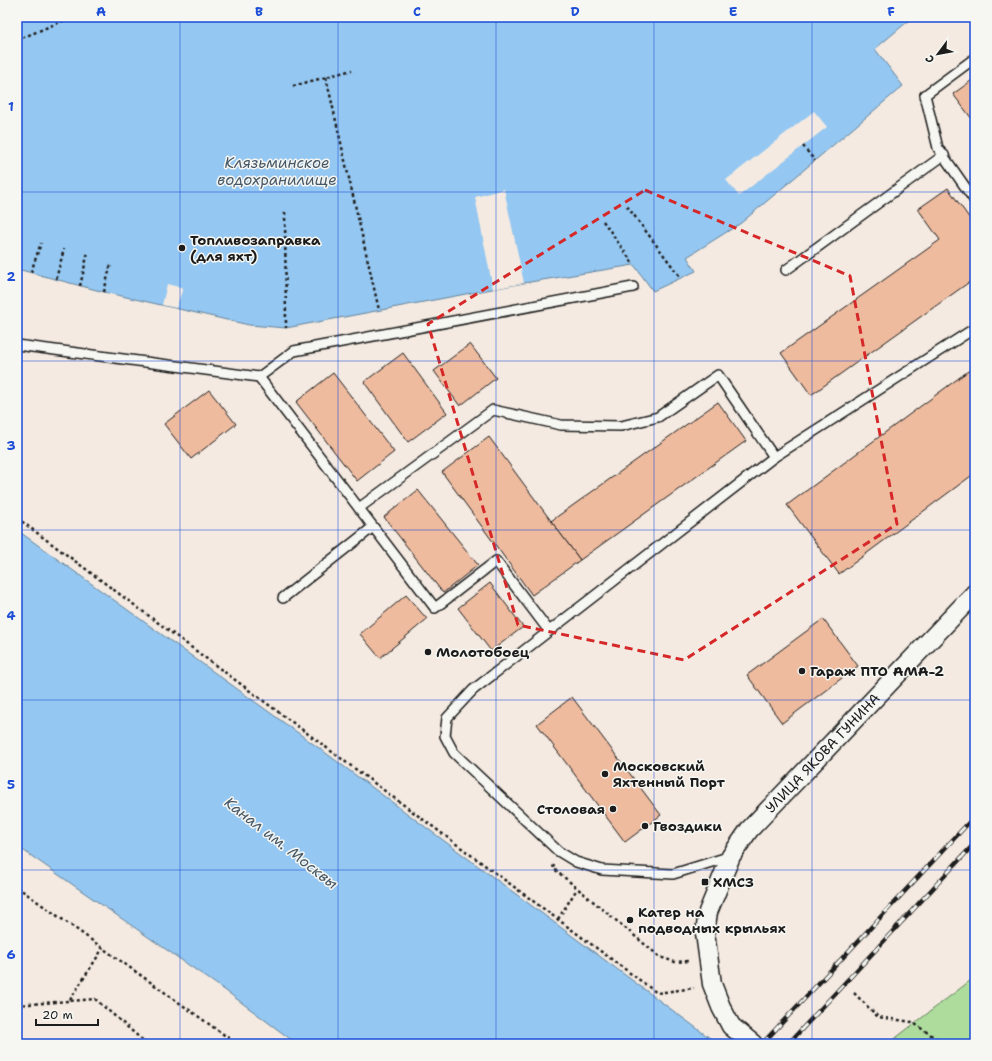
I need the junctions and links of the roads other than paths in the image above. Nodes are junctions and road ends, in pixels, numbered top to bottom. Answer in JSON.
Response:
{"nodes":[{"id":1,"x":975,"y":58,"type":"edge"},
{"id":2,"x":944,"y":155,"type":"junction"},
{"id":3,"x":975,"y":201,"type":"edge"},
{"id":4,"x":786,"y":270,"type":"dead end"},
{"id":5,"x":632,"y":287,"type":"dead end"},
{"id":6,"x":975,"y":328,"type":"edge"},
{"id":7,"x":17,"y":345,"type":"edge"},
{"id":8,"x":259,"y":377,"type":"junction"},
{"id":9,"x":774,"y":458,"type":"junction"},
{"id":10,"x":359,"y":508,"type":"junction"},
{"id":11,"x":373,"y":527,"type":"junction"},
{"id":12,"x":975,"y":593,"type":"edge"},
{"id":13,"x":283,"y":598,"type":"dead end"},
{"id":14,"x":549,"y":632,"type":"junction"},
{"id":15,"x":731,"y":856,"type":"junction"},
{"id":16,"x":753,"y":1044,"type":"edge"}],
"edges":[{"from":1,"to":2,"type":"lane"},
{"from":2,"to":3,"type":"lane"},
{"from":2,"to":4,"type":"lane"},
{"from":5,"to":8,"type":"lane"},
{"from":6,"to":9,"type":"lane"},
{"from":7,"to":8,"type":"lane"},
{"from":8,"to":10,"type":"lane"},
{"from":9,"to":10,"type":"lane"},
{"from":9,"to":14,"type":"lane"},
{"from":10,"to":11,"type":"lane"},
{"from":11,"to":13,"type":"lane"},
{"from":11,"to":14,"type":"lane"},
{"from":12,"to":15,"type":"street","name":"УЛИЦА ЯКОВА ГУНИНА"},
{"from":14,"to":15,"type":"lane"},
{"from":15,"to":16,"type":"street","name":"УЛИЦА ЯКОВА ГУНИНА"}]}
